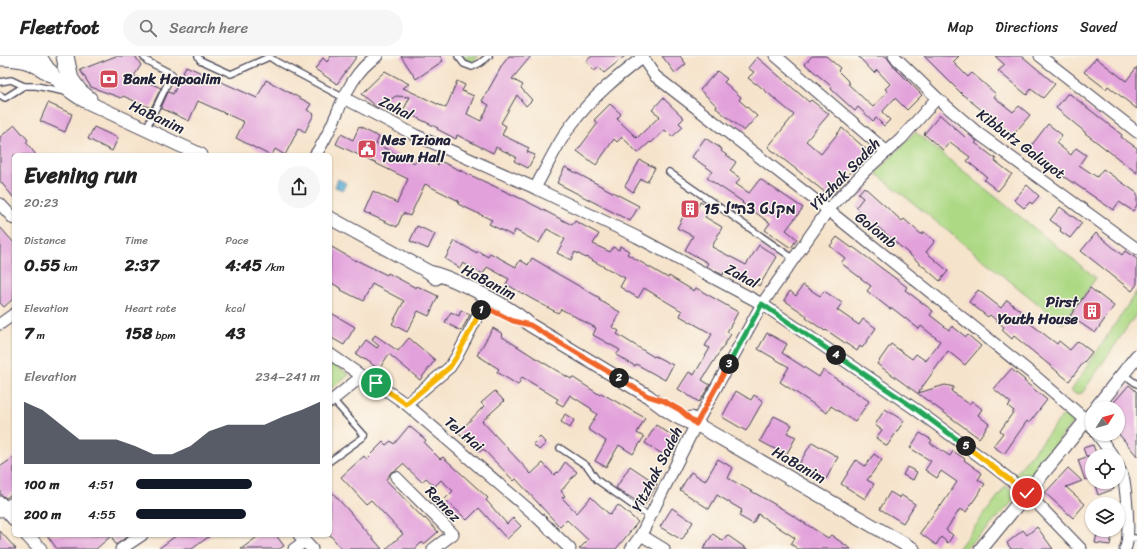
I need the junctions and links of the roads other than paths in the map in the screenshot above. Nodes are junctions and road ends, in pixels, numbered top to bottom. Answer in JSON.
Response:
{"nodes":[{"id":1,"x":40,"y":56,"type":"edge"},
{"id":2,"x":58,"y":56,"type":"edge"},
{"id":3,"x":66,"y":56,"type":"edge"},
{"id":4,"x":143,"y":56,"type":"edge"},
{"id":5,"x":198,"y":56,"type":"edge"},
{"id":6,"x":268,"y":56,"type":"edge"},
{"id":7,"x":377,"y":56,"type":"edge"},
{"id":8,"x":458,"y":56,"type":"edge"},
{"id":9,"x":489,"y":56,"type":"edge"},
{"id":10,"x":776,"y":56,"type":"edge"},
{"id":11,"x":894,"y":56,"type":"edge"},
{"id":12,"x":1040,"y":56,"type":"edge"},
{"id":13,"x":643,"y":57,"type":"edge"},
{"id":14,"x":0,"y":58,"type":"edge"},
{"id":15,"x":50,"y":73,"type":"junction"},
{"id":16,"x":69,"y":75,"type":"junction"},
{"id":17,"x":0,"y":82,"type":"edge"},
{"id":18,"x":24,"y":86,"type":"junction"},
{"id":19,"x":70,"y":93,"type":"junction"},
{"id":20,"x":0,"y":95,"type":"edge"},
{"id":21,"x":344,"y":98,"type":"junction"},
{"id":22,"x":937,"y":98,"type":"junction"},
{"id":23,"x":100,"y":107,"type":"junction"},
{"id":24,"x":146,"y":129,"type":"junction"},
{"id":25,"x":1137,"y":132,"type":"edge"},
{"id":26,"x":320,"y":150,"type":"edge"},
{"id":27,"x":887,"y":152,"type":"junction"},
{"id":28,"x":197,"y":153,"type":"edge"},
{"id":29,"x":669,"y":172,"type":"dead end"},
{"id":30,"x":535,"y":188,"type":"junction"},
{"id":31,"x":0,"y":204,"type":"edge"},
{"id":32,"x":828,"y":210,"type":"junction"},
{"id":33,"x":332,"y":214,"type":"edge"},
{"id":34,"x":12,"y":217,"type":"edge"},
{"id":35,"x":332,"y":219,"type":"edge"},
{"id":36,"x":346,"y":226,"type":"junction"},
{"id":37,"x":1137,"y":249,"type":"edge"},
{"id":38,"x":794,"y":259,"type":"junction"},
{"id":39,"x":429,"y":272,"type":"junction"},
{"id":40,"x":762,"y":304,"type":"junction"},
{"id":41,"x":483,"y":306,"type":"junction"},
{"id":42,"x":12,"y":315,"type":"edge"},
{"id":43,"x":0,"y":324,"type":"edge"},
{"id":44,"x":530,"y":325,"type":"junction"},
{"id":45,"x":332,"y":355,"type":"edge"},
{"id":46,"x":1137,"y":356,"type":"edge"},
{"id":47,"x":1123,"y":374,"type":"junction"},
{"id":48,"x":362,"y":376,"type":"junction"},
{"id":49,"x":1137,"y":384,"type":"edge"},
{"id":50,"x":332,"y":401,"type":"edge"},
{"id":51,"x":1102,"y":401,"type":"edge"},
{"id":52,"x":406,"y":404,"type":"junction"},
{"id":53,"x":1085,"y":416,"type":"edge"},
{"id":54,"x":696,"y":424,"type":"junction"},
{"id":55,"x":1085,"y":426,"type":"edge"},
{"id":56,"x":560,"y":448,"type":"dead end"},
{"id":57,"x":332,"y":460,"type":"edge"},
{"id":58,"x":396,"y":477,"type":"dead end"},
{"id":59,"x":1125,"y":489,"type":"edge"},
{"id":60,"x":1027,"y":493,"type":"junction"},
{"id":61,"x":5,"y":506,"type":"edge"},
{"id":62,"x":12,"y":516,"type":"edge"},
{"id":63,"x":650,"y":516,"type":"junction"},
{"id":64,"x":1000,"y":526,"type":"junction"},
{"id":65,"x":886,"y":534,"type":"junction"},
{"id":66,"x":641,"y":535,"type":"junction"},
{"id":67,"x":30,"y":537,"type":"edge"},
{"id":68,"x":139,"y":537,"type":"edge"},
{"id":69,"x":306,"y":542,"type":"edge"},
{"id":70,"x":1130,"y":542,"type":"edge"},
{"id":71,"x":40,"y":549,"type":"edge"},
{"id":72,"x":121,"y":549,"type":"edge"},
{"id":73,"x":294,"y":549,"type":"edge"},
{"id":74,"x":433,"y":549,"type":"edge"},
{"id":75,"x":570,"y":549,"type":"edge"},
{"id":76,"x":631,"y":549,"type":"edge"},
{"id":77,"x":664,"y":549,"type":"edge"},
{"id":78,"x":907,"y":549,"type":"edge"},
{"id":79,"x":913,"y":549,"type":"edge"},
{"id":80,"x":971,"y":549,"type":"edge"},
{"id":81,"x":982,"y":549,"type":"edge"},
{"id":82,"x":1082,"y":549,"type":"edge"}],
"edges":[{"from":1,"to":15,"type":"street","name":"HaBanim"},
{"from":2,"to":16,"type":"street","name":"HaBanim"},
{"from":3,"to":16,"type":"main road"},
{"from":4,"to":24,"type":"lane"},
{"from":5,"to":6,"type":"lane"},
{"from":6,"to":21,"type":"lane"},
{"from":7,"to":21,"type":"street"},
{"from":8,"to":9,"type":"lane"},
{"from":10,"to":27,"type":"street"},
{"from":11,"to":22,"type":"street","name":"Kibbutz Galuyot"},
{"from":12,"to":25,"type":"street"},
{"from":13,"to":30,"type":"street"},
{"from":13,"to":32,"type":"street","name":"Golomb"},
{"from":14,"to":15,"type":"main road"},
{"from":15,"to":19,"type":"street","name":"HaBanim"},
{"from":16,"to":23,"type":"street","name":"HaBanim"},
{"from":17,"to":18,"type":"lane"},
{"from":18,"to":19,"type":"lane"},
{"from":18,"to":20,"type":"lane"},
{"from":19,"to":23,"type":"street","name":"HaBanim"},
{"from":21,"to":26,"type":"street"},
{"from":21,"to":30,"type":"street","name":"Zahal"},
{"from":22,"to":27,"type":"street","name":"Yitzhak Sadeh"},
{"from":22,"to":37,"type":"street","name":"Kibbutz Galuyot"},
{"from":23,"to":24,"type":"street","name":"HaBanim"},
{"from":24,"to":28,"type":"street","name":"HaBanim"},
{"from":27,"to":32,"type":"street","name":"Yitzhak Sadeh"},
{"from":29,"to":38,"type":"lane"},
{"from":30,"to":40,"type":"street","name":"Zahal"},
{"from":31,"to":34,"type":"street"},
{"from":32,"to":38,"type":"street","name":"Yitzhak Sadeh"},
{"from":32,"to":53,"type":"street","name":"Golomb"},
{"from":33,"to":36,"type":"street","name":"HaBanim"},
{"from":35,"to":36,"type":"street","name":"HaBanim"},
{"from":36,"to":39,"type":"street","name":"HaBanim"},
{"from":38,"to":40,"type":"street","name":"Yitzhak Sadeh"},
{"from":39,"to":41,"type":"street","name":"HaBanim"},
{"from":39,"to":44,"type":"street","name":"HaBanim"},
{"from":40,"to":54,"type":"street","name":"Yitzhak Sadeh"},
{"from":40,"to":60,"type":"street","name":"Zahal"},
{"from":41,"to":44,"type":"street","name":"HaBanim"},
{"from":41,"to":52,"type":"street"},
{"from":42,"to":43,"type":"street"},
{"from":44,"to":54,"type":"street","name":"HaBanim"},
{"from":45,"to":48,"type":"street","name":"Tel Hai"},
{"from":46,"to":47,"type":"street"},
{"from":47,"to":49,"type":"lane"},
{"from":47,"to":51,"type":"street"},
{"from":48,"to":50,"type":"street"},
{"from":48,"to":52,"type":"street","name":"Tel Hai"},
{"from":50,"to":57,"type":"lane"},
{"from":52,"to":75,"type":"street","name":"Tel Hai"},
{"from":54,"to":63,"type":"street","name":"Yitzhak Sadeh"},
{"from":54,"to":65,"type":"street","name":"HaBanim"},
{"from":55,"to":60,"type":"street"},
{"from":56,"to":63,"type":"lane"},
{"from":58,"to":74,"type":"street","name":"Remez"},
{"from":59,"to":70,"type":"street"},
{"from":60,"to":64,"type":"street"},
{"from":60,"to":82,"type":"street","name":"Zahal"},
{"from":61,"to":62,"type":"street"},
{"from":63,"to":66,"type":"street","name":"Yitzhak Sadeh"},
{"from":64,"to":80,"type":"street"},
{"from":64,"to":81,"type":"street"},
{"from":65,"to":78,"type":"street","name":"HaBanim"},
{"from":65,"to":79,"type":"street","name":"HaBanim"},
{"from":66,"to":76,"type":"street","name":"Yitzhak Sadeh"},
{"from":66,"to":77,"type":"street"},
{"from":67,"to":71,"type":"street"},
{"from":68,"to":72,"type":"street"},
{"from":69,"to":73,"type":"street"}]}
